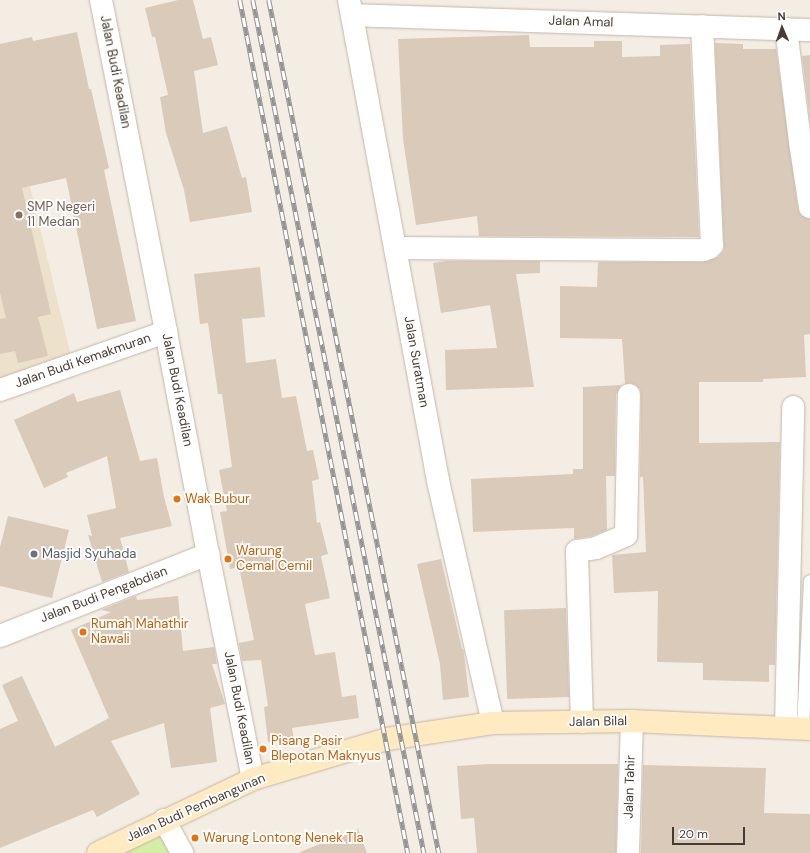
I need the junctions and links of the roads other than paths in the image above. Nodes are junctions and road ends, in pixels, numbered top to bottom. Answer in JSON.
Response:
{"nodes":[{"id":1,"x":101,"y":0,"type":"edge"},
{"id":2,"x":351,"y":8,"type":"edge"},
{"id":3,"x":702,"y":26,"type":"junction"},
{"id":4,"x":786,"y":29,"type":"junction"},
{"id":5,"x":810,"y":30,"type":"edge"},
{"id":6,"x":810,"y":207,"type":"edge"},
{"id":7,"x":395,"y":248,"type":"junction"},
{"id":8,"x":166,"y":332,"type":"junction"},
{"id":9,"x":0,"y":390,"type":"edge"},
{"id":10,"x":629,"y":395,"type":"dead end"},
{"id":11,"x":793,"y":407,"type":"dead end"},
{"id":12,"x":208,"y":554,"type":"junction"},
{"id":13,"x":810,"y":581,"type":"edge"},
{"id":14,"x":0,"y":636,"type":"edge"},
{"id":15,"x":582,"y":722,"type":"junction"},
{"id":16,"x":632,"y":722,"type":"junction"},
{"id":17,"x":493,"y":723,"type":"junction"},
{"id":18,"x":800,"y":728,"type":"edge"},
{"id":19,"x":387,"y":738,"type":"joint"},
{"id":20,"x":253,"y":779,"type":"junction"},
{"id":21,"x":164,"y":820,"type":"junction"},
{"id":22,"x":98,"y":853,"type":"edge"},
{"id":23,"x":182,"y":853,"type":"edge"},
{"id":24,"x":628,"y":853,"type":"edge"}],
"edges":[{"from":1,"to":8,"type":"street","name":"Jalan Budi Keadilan"},
{"from":2,"to":3,"type":"street","name":"Jalan Amal"},
{"from":2,"to":7,"type":"street","name":"Jalan Suratman"},
{"from":3,"to":4,"type":"street","name":"Jalan Amal"},
{"from":3,"to":7,"type":"street"},
{"from":4,"to":5,"type":"street","name":"Jalan Amal"},
{"from":4,"to":6,"type":"street"},
{"from":7,"to":17,"type":"street","name":"Jalan Suratman"},
{"from":8,"to":9,"type":"street","name":"Jalan Budi Kemakmuran"},
{"from":8,"to":12,"type":"street","name":"Jalan Budi Keadilan"},
{"from":10,"to":15,"type":"street"},
{"from":11,"to":18,"type":"street"},
{"from":12,"to":14,"type":"street","name":"Jalan Budi Pengabdian"},
{"from":12,"to":20,"type":"street","name":"Jalan Budi Keadilan"},
{"from":13,"to":18,"type":"lane"},
{"from":15,"to":16,"type":"main road","name":"Jalan Bilal"},
{"from":15,"to":17,"type":"main road","name":"Jalan Bilal"},
{"from":16,"to":18,"type":"main road","name":"Jalan Bilal"},
{"from":16,"to":24,"type":"street","name":"Jalan Tahir"},
{"from":17,"to":19,"type":"main road","name":"Jalan Bilal"},
{"from":19,"to":20,"type":"main road","name":"Jalan Budi Pembangunan"},
{"from":20,"to":21,"type":"main road","name":"Jalan Budi Pembangunan"},
{"from":21,"to":22,"type":"main road","name":"Jalan Budi Pembangunan"},
{"from":21,"to":23,"type":"street"}]}
